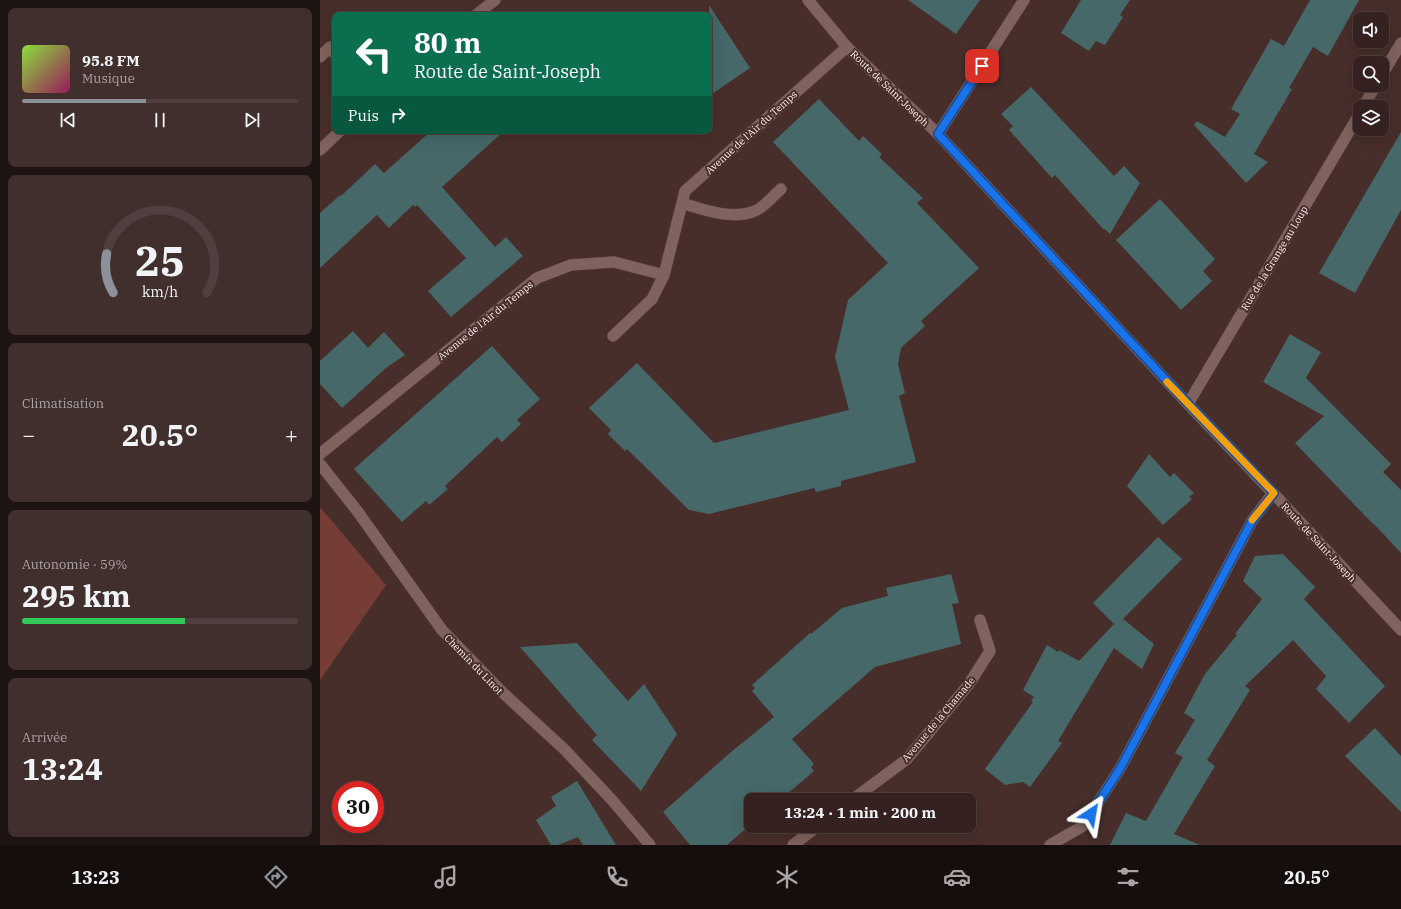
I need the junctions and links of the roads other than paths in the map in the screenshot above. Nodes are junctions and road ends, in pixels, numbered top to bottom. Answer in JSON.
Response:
{"nodes":[{"id":1,"x":494,"y":0,"type":"edge"},
{"id":2,"x":808,"y":0,"type":"edge"},
{"id":3,"x":1024,"y":0,"type":"edge"},
{"id":4,"x":480,"y":12,"type":"edge"},
{"id":5,"x":1401,"y":43,"type":"edge"},
{"id":6,"x":847,"y":47,"type":"junction"},
{"id":7,"x":332,"y":50,"type":"edge"},
{"id":8,"x":320,"y":56,"type":"edge"},
{"id":9,"x":1389,"y":63,"type":"edge"},
{"id":10,"x":1353,"y":124,"type":"edge"},
{"id":11,"x":337,"y":134,"type":"edge"},
{"id":12,"x":938,"y":134,"type":"junction"},
{"id":13,"x":320,"y":150,"type":"edge"},
{"id":14,"x":781,"y":189,"type":"dead end"},
{"id":15,"x":682,"y":203,"type":"junction"},
{"id":16,"x":664,"y":275,"type":"junction"},
{"id":17,"x":613,"y":336,"type":"dead end"},
{"id":18,"x":1188,"y":404,"type":"junction"},
{"id":19,"x":320,"y":454,"type":"edge"},
{"id":20,"x":320,"y":464,"type":"edge"},
{"id":21,"x":1274,"y":493,"type":"junction"},
{"id":22,"x":980,"y":620,"type":"dead end"},
{"id":23,"x":1401,"y":630,"type":"edge"},
{"id":24,"x":861,"y":793,"type":"edge"},
{"id":25,"x":809,"y":833,"type":"edge"},
{"id":26,"x":650,"y":845,"type":"edge"},
{"id":27,"x":793,"y":845,"type":"edge"},
{"id":28,"x":1050,"y":845,"type":"edge"}],
"edges":[{"from":1,"to":4,"type":"street"},
{"from":2,"to":6,"type":"street","name":"Route de Saint-Joseph"},
{"from":3,"to":12,"type":"street"},
{"from":5,"to":9,"type":"street"},
{"from":6,"to":12,"type":"street","name":"Route de Saint-Joseph"},
{"from":6,"to":15,"type":"street","name":"Avenue de l'Air du Temps"},
{"from":7,"to":8,"type":"street"},
{"from":10,"to":18,"type":"street","name":"Rue de la Grange au Loup"},
{"from":11,"to":13,"type":"street"},
{"from":12,"to":18,"type":"street","name":"Route de Saint-Joseph"},
{"from":14,"to":15,"type":"street"},
{"from":15,"to":16,"type":"street","name":"Avenue de l'Air du Temps"},
{"from":16,"to":17,"type":"street"},
{"from":16,"to":19,"type":"street","name":"Avenue de l'Air du Temps"},
{"from":18,"to":21,"type":"street","name":"Route de Saint-Joseph"},
{"from":20,"to":26,"type":"street","name":"Chemin du Linot"},
{"from":21,"to":23,"type":"street","name":"Route de Saint-Joseph"},
{"from":21,"to":28,"type":"street"},
{"from":22,"to":24,"type":"street","name":"Avenue de la Chamade"},
{"from":25,"to":27,"type":"street"}]}
